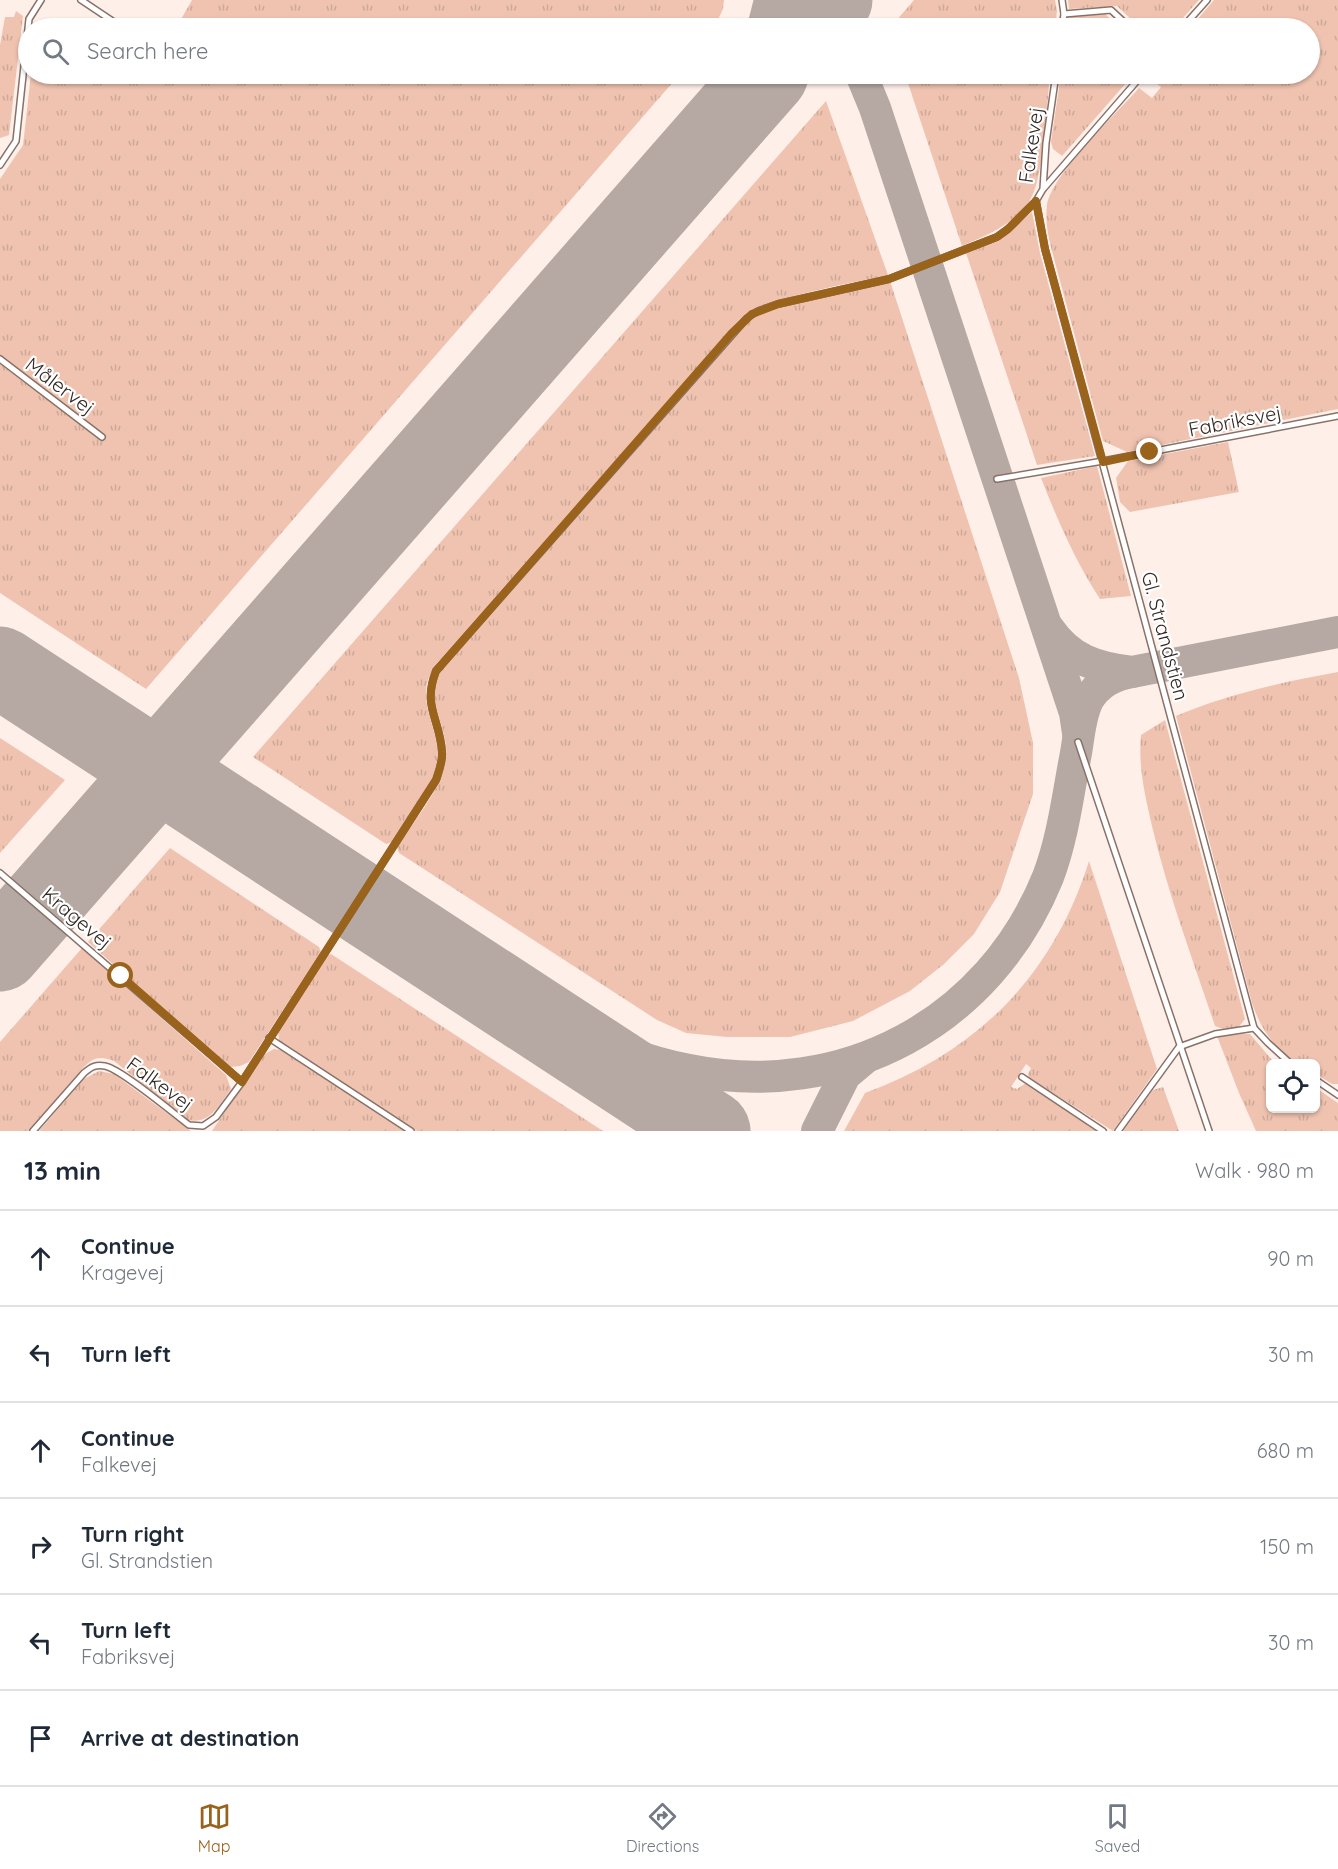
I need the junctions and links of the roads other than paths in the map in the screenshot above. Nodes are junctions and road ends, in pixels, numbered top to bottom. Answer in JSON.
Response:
{"nodes":[{"id":1,"x":41,"y":0,"type":"edge"},
{"id":2,"x":81,"y":0,"type":"edge"},
{"id":3,"x":1062,"y":0,"type":"edge"},
{"id":4,"x":1207,"y":0,"type":"edge"},
{"id":5,"x":1064,"y":14,"type":"junction"},
{"id":6,"x":30,"y":18,"type":"edge"},
{"id":7,"x":108,"y":18,"type":"edge"},
{"id":8,"x":1063,"y":18,"type":"edge"},
{"id":9,"x":1120,"y":18,"type":"edge"},
{"id":10,"x":1191,"y":18,"type":"edge"},
{"id":11,"x":22,"y":84,"type":"edge"},
{"id":12,"x":1055,"y":84,"type":"edge"},
{"id":13,"x":1134,"y":84,"type":"edge"},
{"id":14,"x":0,"y":165,"type":"edge"},
{"id":15,"x":1043,"y":189,"type":"junction"},
{"id":16,"x":1036,"y":201,"type":"junction"},
{"id":17,"x":0,"y":359,"type":"edge"},
{"id":18,"x":1338,"y":416,"type":"edge"},
{"id":19,"x":102,"y":437,"type":"dead end"},
{"id":20,"x":1103,"y":462,"type":"junction"},
{"id":21,"x":997,"y":479,"type":"dead end"},
{"id":22,"x":1078,"y":742,"type":"dead end"},
{"id":23,"x":0,"y":873,"type":"edge"},
{"id":24,"x":1254,"y":1028,"type":"junction"},
{"id":25,"x":269,"y":1038,"type":"junction"},
{"id":26,"x":1179,"y":1047,"type":"junction"},
{"id":27,"x":1286,"y":1059,"type":"edge"},
{"id":28,"x":1022,"y":1077,"type":"dead end"},
{"id":29,"x":242,"y":1082,"type":"junction"},
{"id":30,"x":1320,"y":1083,"type":"edge"},
{"id":31,"x":1338,"y":1095,"type":"edge"},
{"id":32,"x":33,"y":1131,"type":"edge"},
{"id":33,"x":411,"y":1131,"type":"edge"},
{"id":34,"x":1103,"y":1131,"type":"edge"},
{"id":35,"x":1118,"y":1131,"type":"edge"},
{"id":36,"x":1209,"y":1131,"type":"edge"}],
"edges":[{"from":1,"to":6,"type":"lane"},
{"from":2,"to":7,"type":"lane"},
{"from":3,"to":5,"type":"lane"},
{"from":4,"to":10,"type":"lane"},
{"from":5,"to":8,"type":"lane"},
{"from":5,"to":9,"type":"lane"},
{"from":11,"to":14,"type":"lane"},
{"from":12,"to":15,"type":"lane","name":"Falkevej"},
{"from":13,"to":15,"type":"lane"},
{"from":15,"to":16,"type":"lane","name":"Falkevej"},
{"from":16,"to":20,"type":"lane","name":"Gl. Strandstien"},
{"from":16,"to":25,"type":"lane","name":"Falkevej"},
{"from":17,"to":19,"type":"lane","name":"Målervej"},
{"from":18,"to":20,"type":"lane","name":"Fabriksvej"},
{"from":20,"to":21,"type":"lane","name":"Fabriksvej"},
{"from":20,"to":24,"type":"lane","name":"Gl. Strandstien"},
{"from":22,"to":26,"type":"lane"},
{"from":23,"to":29,"type":"lane","name":"Kragevej"},
{"from":24,"to":26,"type":"lane"},
{"from":24,"to":27,"type":"lane","name":"Gl. Strandstien"},
{"from":25,"to":29,"type":"lane","name":"Falkevej"},
{"from":25,"to":33,"type":"lane"},
{"from":26,"to":35,"type":"lane"},
{"from":26,"to":36,"type":"lane"},
{"from":28,"to":34,"type":"lane"},
{"from":29,"to":32,"type":"lane","name":"Falkevej"},
{"from":30,"to":31,"type":"lane"}]}
